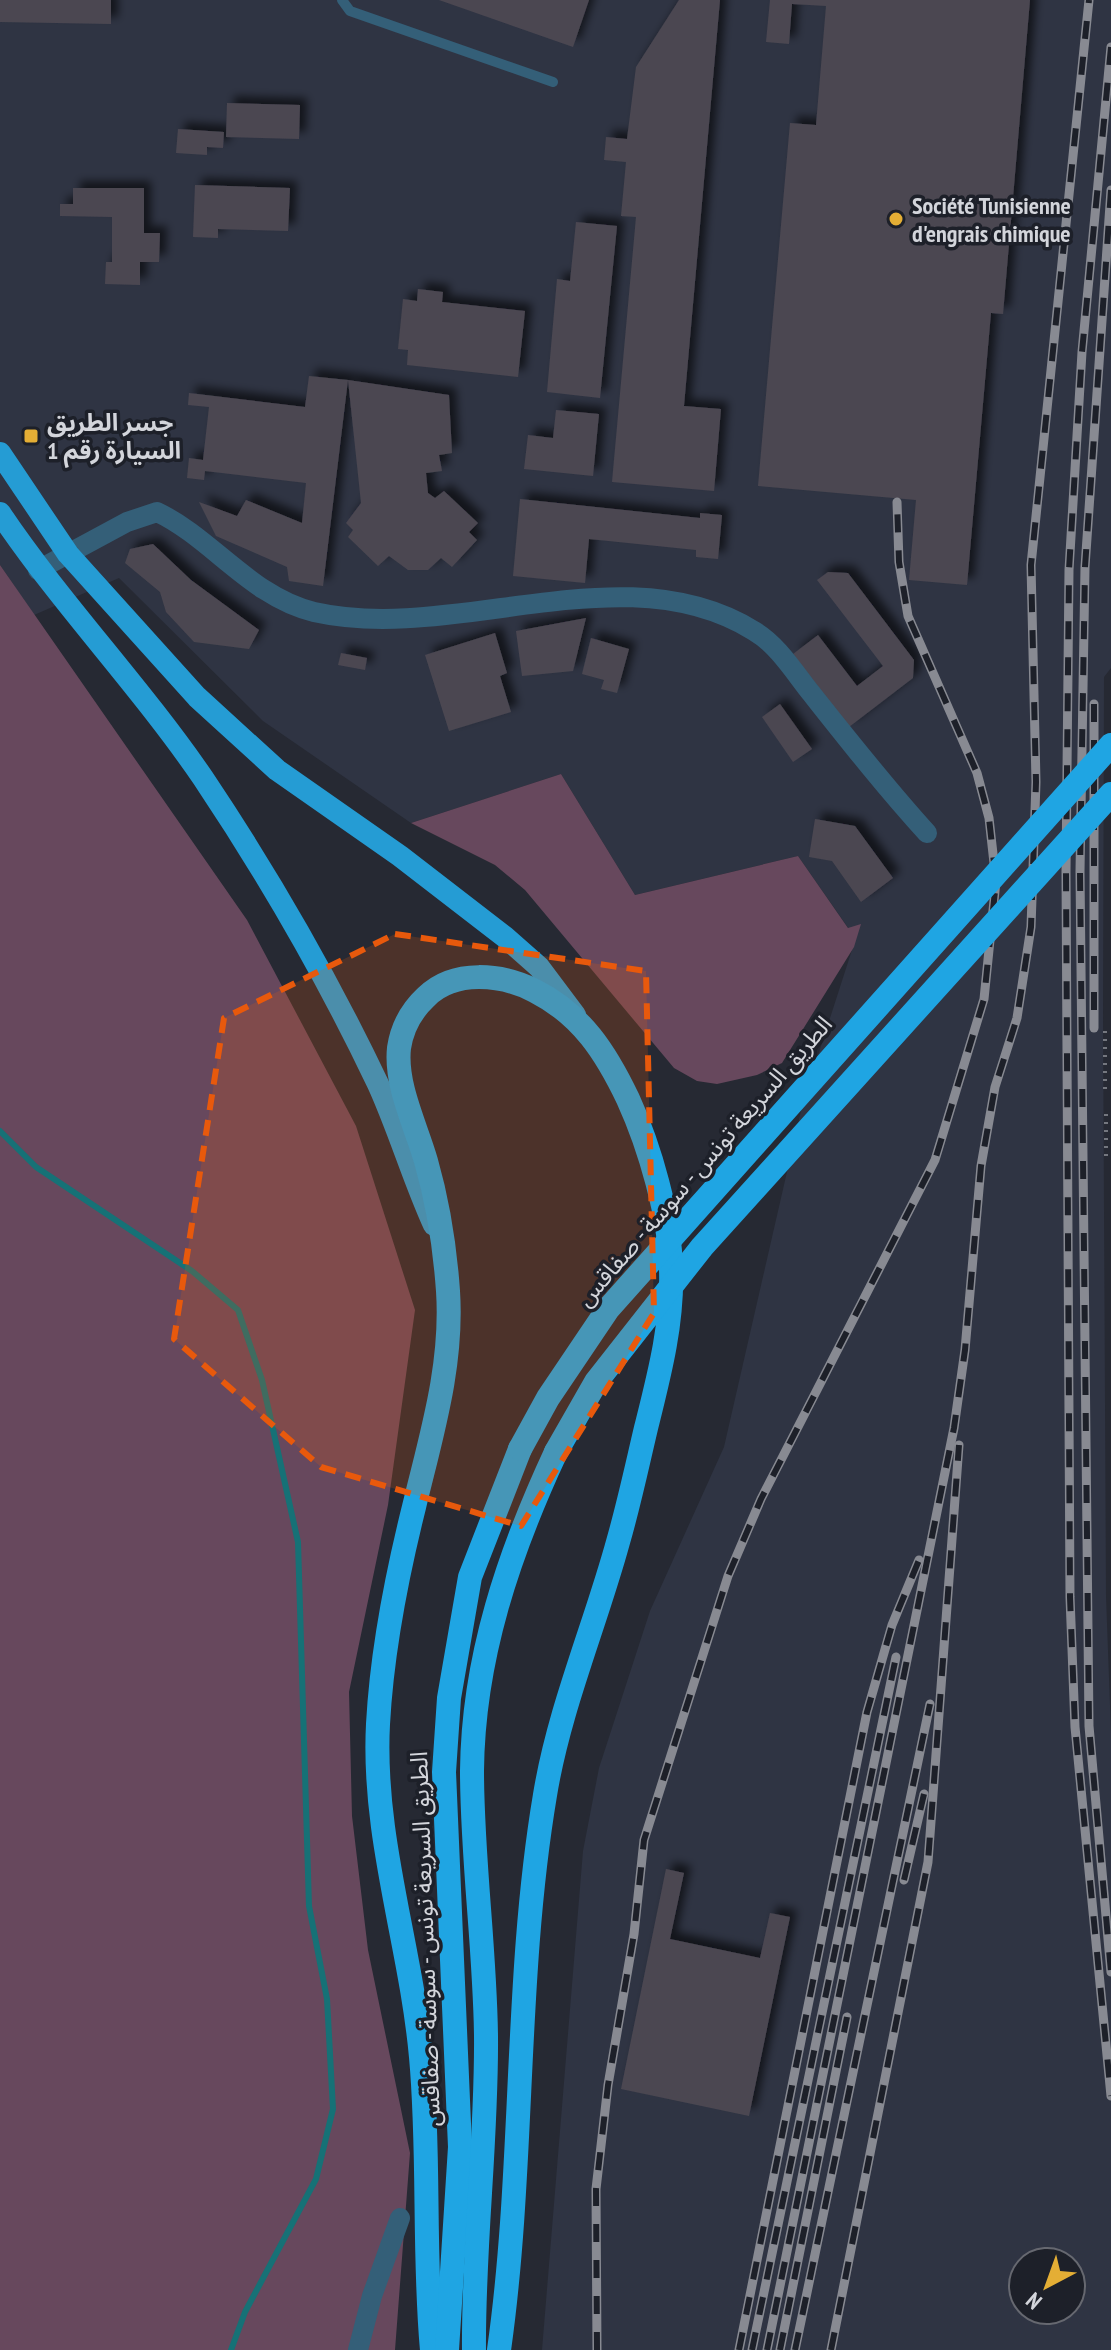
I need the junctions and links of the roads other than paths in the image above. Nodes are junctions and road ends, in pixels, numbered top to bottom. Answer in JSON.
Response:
{"nodes":[{"id":1,"x":342,"y":0,"type":"edge"},
{"id":2,"x":553,"y":82,"type":"dead end"},
{"id":3,"x":0,"y":453,"type":"edge"},
{"id":4,"x":0,"y":513,"type":"edge"},
{"id":5,"x":68,"y":554,"type":"junction"},
{"id":6,"x":38,"y":570,"type":"junction"},
{"id":7,"x":1111,"y":745,"type":"edge"},
{"id":8,"x":1111,"y":794,"type":"edge"},
{"id":9,"x":927,"y":833,"type":"dead end"},
{"id":10,"x":575,"y":1016,"type":"junction"},
{"id":11,"x":444,"y":1248,"type":"junction"},
{"id":12,"x":400,"y":2218,"type":"dead end"},
{"id":13,"x":358,"y":2350,"type":"edge"},
{"id":14,"x":432,"y":2350,"type":"edge"},
{"id":15,"x":447,"y":2350,"type":"edge"},
{"id":16,"x":474,"y":2350,"type":"edge"},
{"id":17,"x":499,"y":2350,"type":"edge"}],
"edges":[{"from":1,"to":2,"type":"lane"},
{"from":3,"to":5,"type":"highway"},
{"from":4,"to":6,"type":"highway"},
{"from":5,"to":6,"type":"street"},
{"from":5,"to":9,"type":"street"},
{"from":5,"to":10,"type":"highway"},
{"from":6,"to":11,"type":"highway"},
{"from":7,"to":15,"type":"highway","name":"الطريق السريعة تونس - سوسة - صفاقس","bridge":true},
{"from":8,"to":16,"type":"highway","bridge":true},
{"from":10,"to":11,"type":"highway"},
{"from":10,"to":17,"type":"highway"},
{"from":11,"to":14,"type":"highway"},
{"from":12,"to":13,"type":"street"}]}
